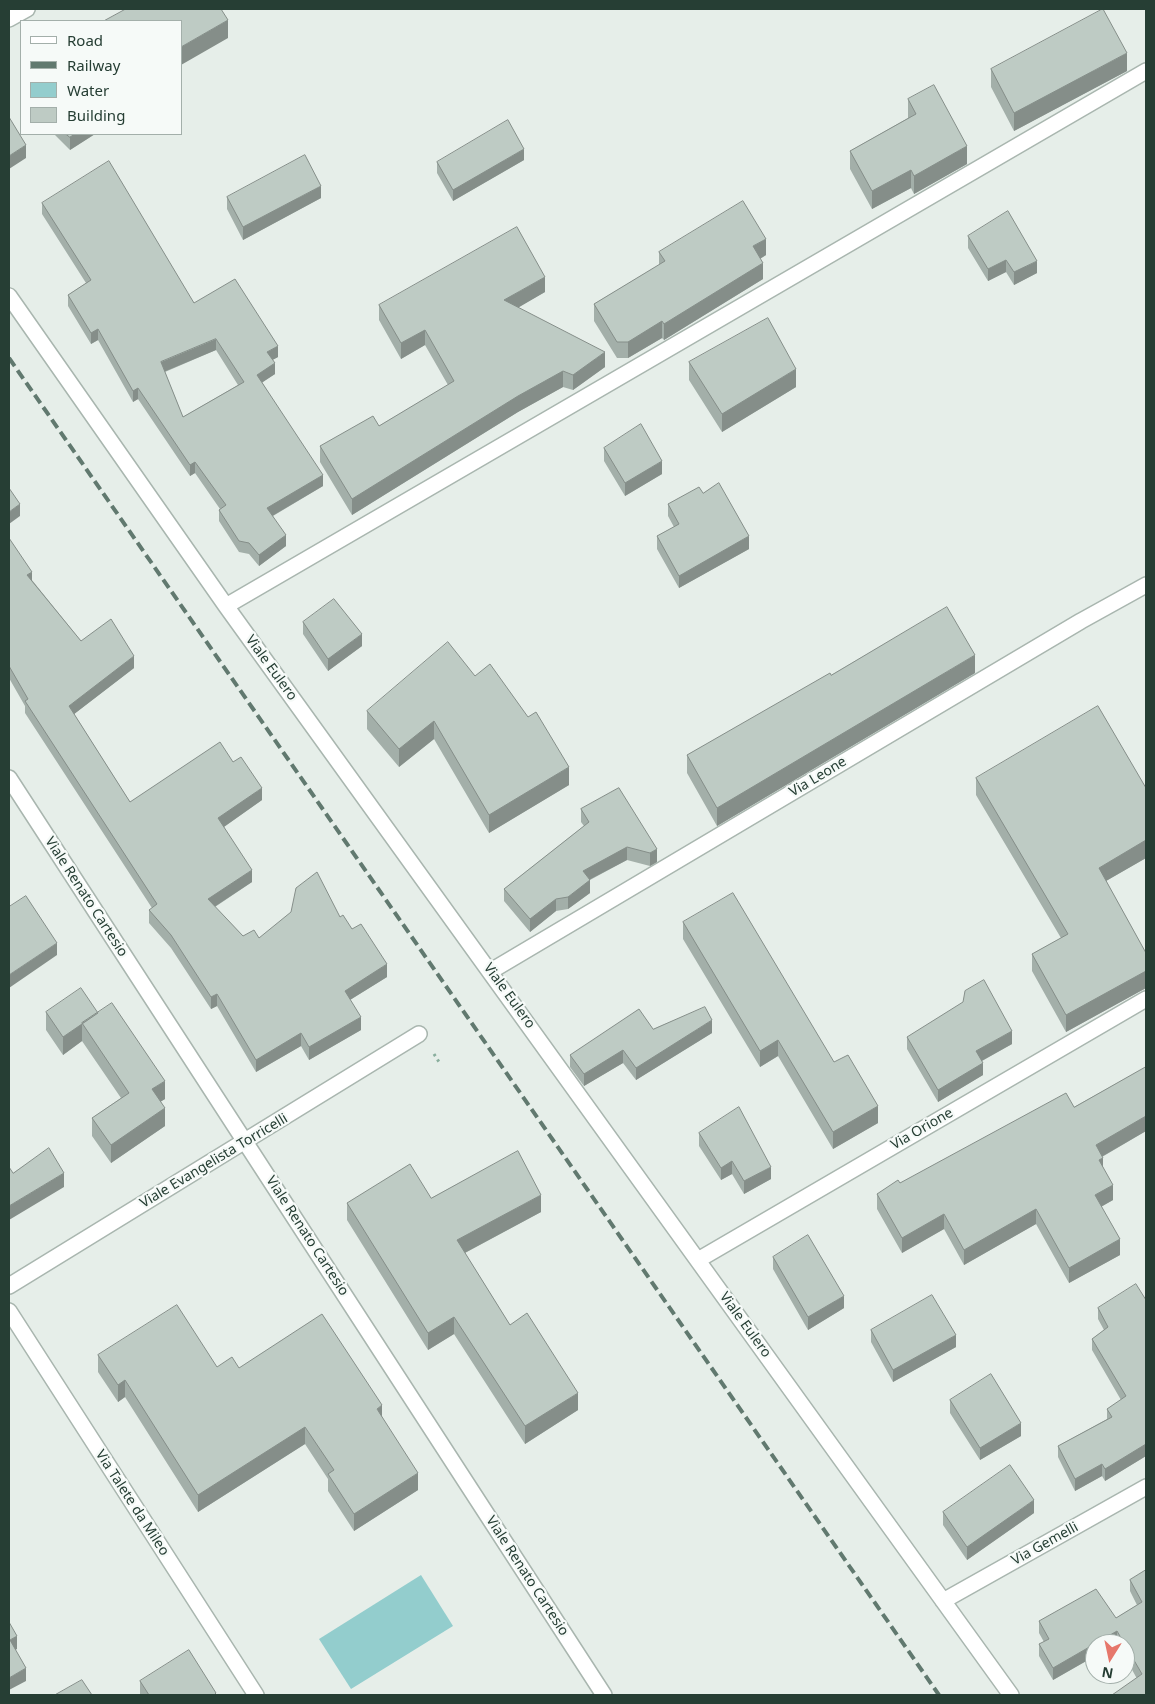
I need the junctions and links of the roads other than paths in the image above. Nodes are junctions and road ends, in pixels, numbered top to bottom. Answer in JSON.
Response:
{"nodes":[{"id":1,"x":27,"y":9,"type":"edge"},
{"id":2,"x":9,"y":19,"type":"edge"},
{"id":3,"x":1146,"y":71,"type":"edge"},
{"id":4,"x":9,"y":296,"type":"edge"},
{"id":5,"x":1146,"y":585,"type":"edge"},
{"id":6,"x":226,"y":606,"type":"junction"},
{"id":7,"x":9,"y":778,"type":"edge"},
{"id":8,"x":491,"y":971,"type":"junction"},
{"id":9,"x":1146,"y":998,"type":"edge"},
{"id":10,"x":419,"y":1034,"type":"dead end"},
{"id":11,"x":246,"y":1142,"type":"junction"},
{"id":12,"x":698,"y":1260,"type":"junction"},
{"id":13,"x":9,"y":1286,"type":"edge"},
{"id":14,"x":9,"y":1311,"type":"edge"},
{"id":15,"x":1146,"y":1487,"type":"edge"},
{"id":16,"x":944,"y":1601,"type":"junction"},
{"id":17,"x":256,"y":1695,"type":"edge"},
{"id":18,"x":604,"y":1695,"type":"edge"},
{"id":19,"x":1011,"y":1695,"type":"edge"}],
"edges":[{"from":1,"to":2,"type":"street"},
{"from":3,"to":6,"type":"street"},
{"from":4,"to":6,"type":"street","name":"Viale Eulero"},
{"from":5,"to":8,"type":"street","name":"Via Leone"},
{"from":6,"to":8,"type":"street","name":"Viale Eulero"},
{"from":7,"to":11,"type":"street","name":"Viale Renato Cartesio"},
{"from":8,"to":12,"type":"street","name":"Viale Eulero"},
{"from":9,"to":12,"type":"street","name":"Via Orione"},
{"from":10,"to":11,"type":"street","name":"Viale Evangelista Torricelli"},
{"from":11,"to":13,"type":"street","name":"Viale Evangelista Torricelli"},
{"from":11,"to":18,"type":"street","name":"Viale Renato Cartesio"},
{"from":12,"to":16,"type":"street","name":"Viale Eulero"},
{"from":14,"to":17,"type":"street","name":"Via Talete da Mileo"},
{"from":15,"to":16,"type":"street","name":"Via Gemelli"},
{"from":16,"to":19,"type":"street","name":"Viale Eulero"}]}
